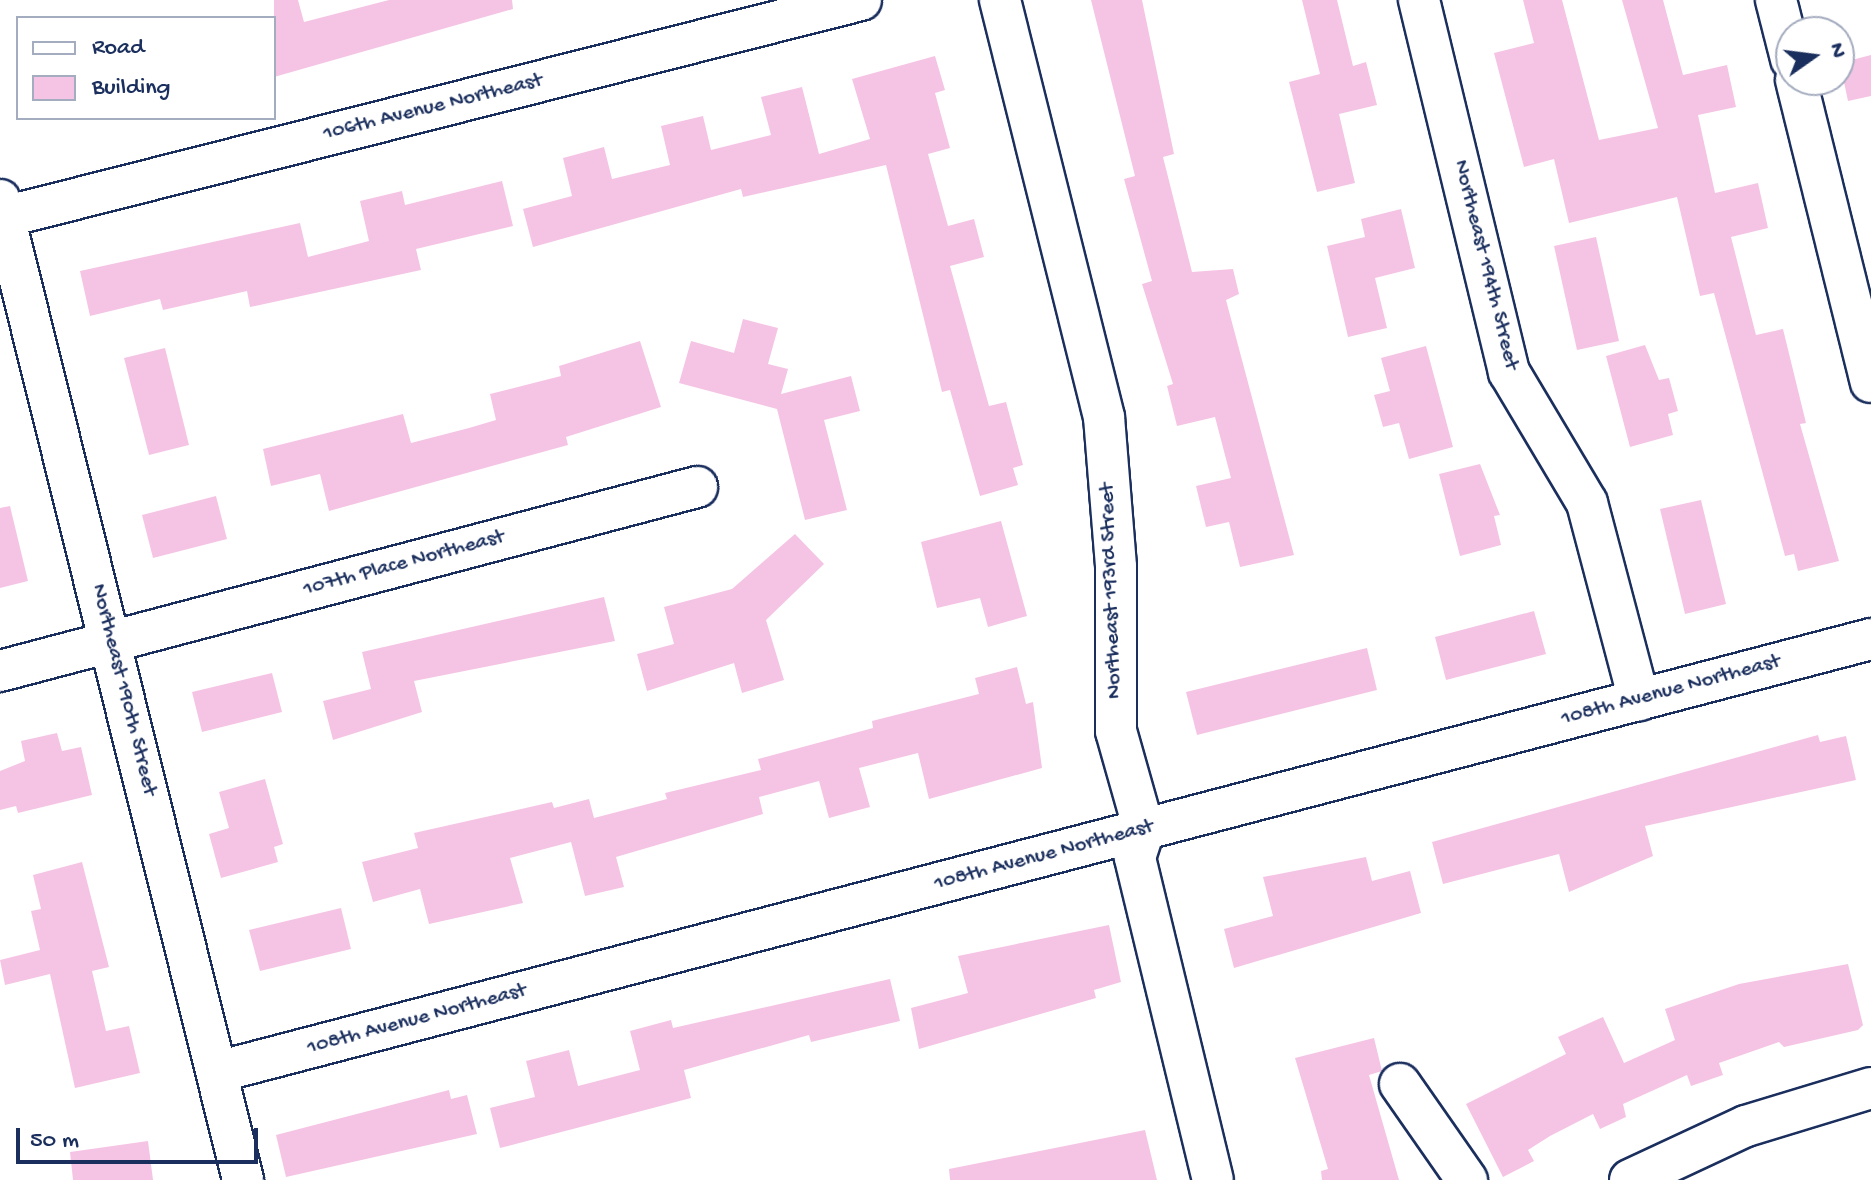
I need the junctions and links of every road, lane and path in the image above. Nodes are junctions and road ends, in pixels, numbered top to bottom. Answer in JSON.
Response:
{"nodes":[{"id":1,"x":861,"y":0,"type":"edge"},
{"id":2,"x":1000,"y":0,"type":"edge"},
{"id":3,"x":1419,"y":0,"type":"edge"},
{"id":4,"x":1800,"y":96,"type":"edge"},
{"id":5,"x":2,"y":208,"type":"edge"},
{"id":6,"x":1871,"y":382,"type":"edge"},
{"id":7,"x":697,"y":487,"type":"dead end"},
{"id":8,"x":1871,"y":639,"type":"edge"},
{"id":9,"x":111,"y":641,"type":"junction"},
{"id":10,"x":0,"y":671,"type":"edge"},
{"id":11,"x":1639,"y":700,"type":"junction"},
{"id":12,"x":1144,"y":830,"type":"junction"},
{"id":13,"x":217,"y":1072,"type":"junction"},
{"id":14,"x":1400,"y":1084,"type":"dead end"},
{"id":15,"x":1871,"y":1088,"type":"edge"},
{"id":16,"x":243,"y":1180,"type":"edge"},
{"id":17,"x":1213,"y":1180,"type":"edge"},
{"id":18,"x":1467,"y":1180,"type":"edge"},
{"id":19,"x":1630,"y":1180,"type":"edge"}],
"edges":[{"from":1,"to":5,"type":"street","name":"106th Avenue Northeast"},
{"from":2,"to":12,"type":"street","name":"Northeast 193rd Street"},
{"from":3,"to":11,"type":"street","name":"Northeast 194th Street"},
{"from":4,"to":6,"type":"street"},
{"from":5,"to":9,"type":"street","name":"Northeast 190th Street"},
{"from":7,"to":9,"type":"street","name":"107th Place Northeast"},
{"from":8,"to":11,"type":"street","name":"108th Avenue Northeast"},
{"from":9,"to":10,"type":"street","name":"107th Place Northeast"},
{"from":9,"to":13,"type":"street","name":"Northeast 190th Street"},
{"from":11,"to":12,"type":"street","name":"108th Avenue Northeast"},
{"from":12,"to":13,"type":"street","name":"108th Avenue Northeast"},
{"from":12,"to":17,"type":"street","name":"Northeast 193rd Street"},
{"from":13,"to":16,"type":"street","name":"Northeast 190th Street"},
{"from":14,"to":18,"type":"street"},
{"from":15,"to":19,"type":"street"}]}
